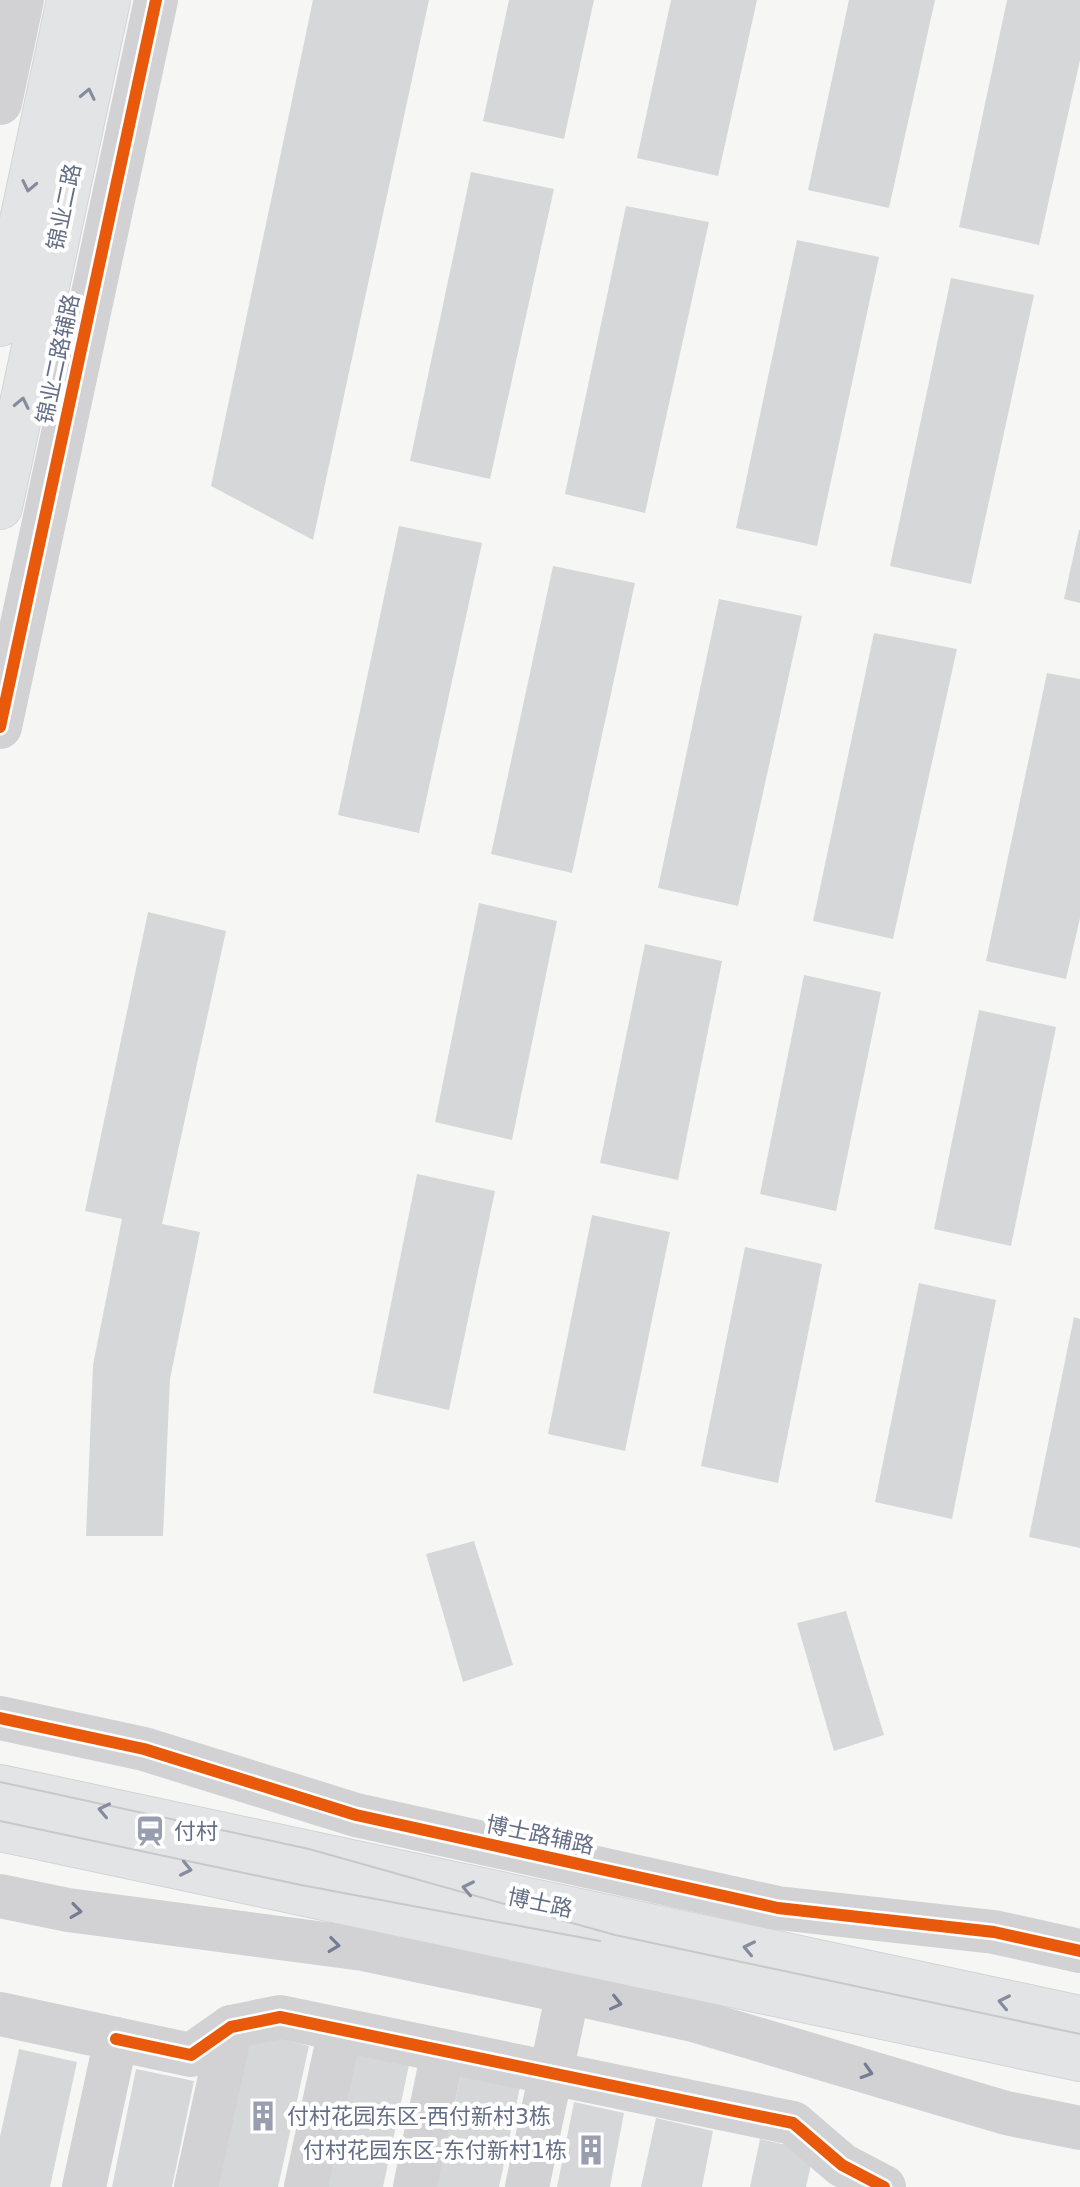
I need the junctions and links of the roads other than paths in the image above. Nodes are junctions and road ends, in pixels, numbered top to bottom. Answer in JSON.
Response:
{"nodes":[{"id":1,"x":22,"y":0,"type":"edge"},
{"id":2,"x":69,"y":0,"type":"edge"},
{"id":3,"x":108,"y":0,"type":"edge"},
{"id":4,"x":156,"y":0,"type":"edge"},
{"id":5,"x":0,"y":103,"type":"edge"},
{"id":6,"x":39,"y":134,"type":"edge"},
{"id":7,"x":0,"y":324,"type":"edge"},
{"id":8,"x":0,"y":507,"type":"edge"},
{"id":9,"x":0,"y":727,"type":"edge"},
{"id":10,"x":0,"y":1718,"type":"edge"},
{"id":11,"x":0,"y":1787,"type":"edge"},
{"id":12,"x":0,"y":1829,"type":"edge"},
{"id":13,"x":0,"y":1896,"type":"edge"},
{"id":14,"x":1080,"y":1951,"type":"edge"},
{"id":15,"x":568,"y":1992,"type":"junction"},
{"id":16,"x":1080,"y":2018,"type":"edge"},
{"id":17,"x":2,"y":2024,"type":"edge"},
{"id":18,"x":231,"y":2027,"type":"junction"},
{"id":19,"x":340,"y":2030,"type":"junction"},
{"id":20,"x":116,"y":2039,"type":"junction"},
{"id":21,"x":443,"y":2052,"type":"junction"},
{"id":22,"x":1080,"y":2059,"type":"edge"},
{"id":23,"x":551,"y":2073,"type":"junction"},
{"id":24,"x":1080,"y":2128,"type":"edge"},
{"id":25,"x":840,"y":2176,"type":"edge"},
{"id":26,"x":84,"y":2187,"type":"edge"},
{"id":27,"x":196,"y":2187,"type":"edge"},
{"id":28,"x":306,"y":2187,"type":"edge"},
{"id":29,"x":415,"y":2187,"type":"edge"},
{"id":30,"x":527,"y":2187,"type":"edge"},
{"id":31,"x":884,"y":2187,"type":"edge"}],
"edges":[{"from":1,"to":5,"type":"street"},
{"from":2,"to":6,"type":"main road","name":"锦业二路"},
{"from":6,"to":3,"type":"main road","name":"锦业二路","one_way":true},
{"from":4,"to":9,"type":"street","name":"锦业二路辅路"},
{"from":6,"to":7,"type":"main road","name":"锦业二路","one_way":true},
{"from":8,"to":6,"type":"main road","name":"锦业二路","one_way":true},
{"from":10,"to":14,"type":"street","name":"博士路辅路"},
{"from":16,"to":11,"type":"main road","name":"博士路","one_way":true},
{"from":12,"to":22,"type":"main road","name":"博士路","one_way":true},
{"from":13,"to":15,"type":"street","one_way":true},
{"from":15,"to":23,"type":"street"},
{"from":15,"to":24,"type":"street","one_way":true},
{"from":17,"to":20,"type":"street"},
{"from":18,"to":19,"type":"street"},
{"from":18,"to":20,"type":"street"},
{"from":18,"to":27,"type":"street"},
{"from":19,"to":21,"type":"street"},
{"from":19,"to":28,"type":"street"},
{"from":20,"to":26,"type":"street"},
{"from":21,"to":23,"type":"street"},
{"from":21,"to":29,"type":"street"},
{"from":23,"to":25,"type":"street"},
{"from":23,"to":30,"type":"street"},
{"from":25,"to":31,"type":"street"}]}
